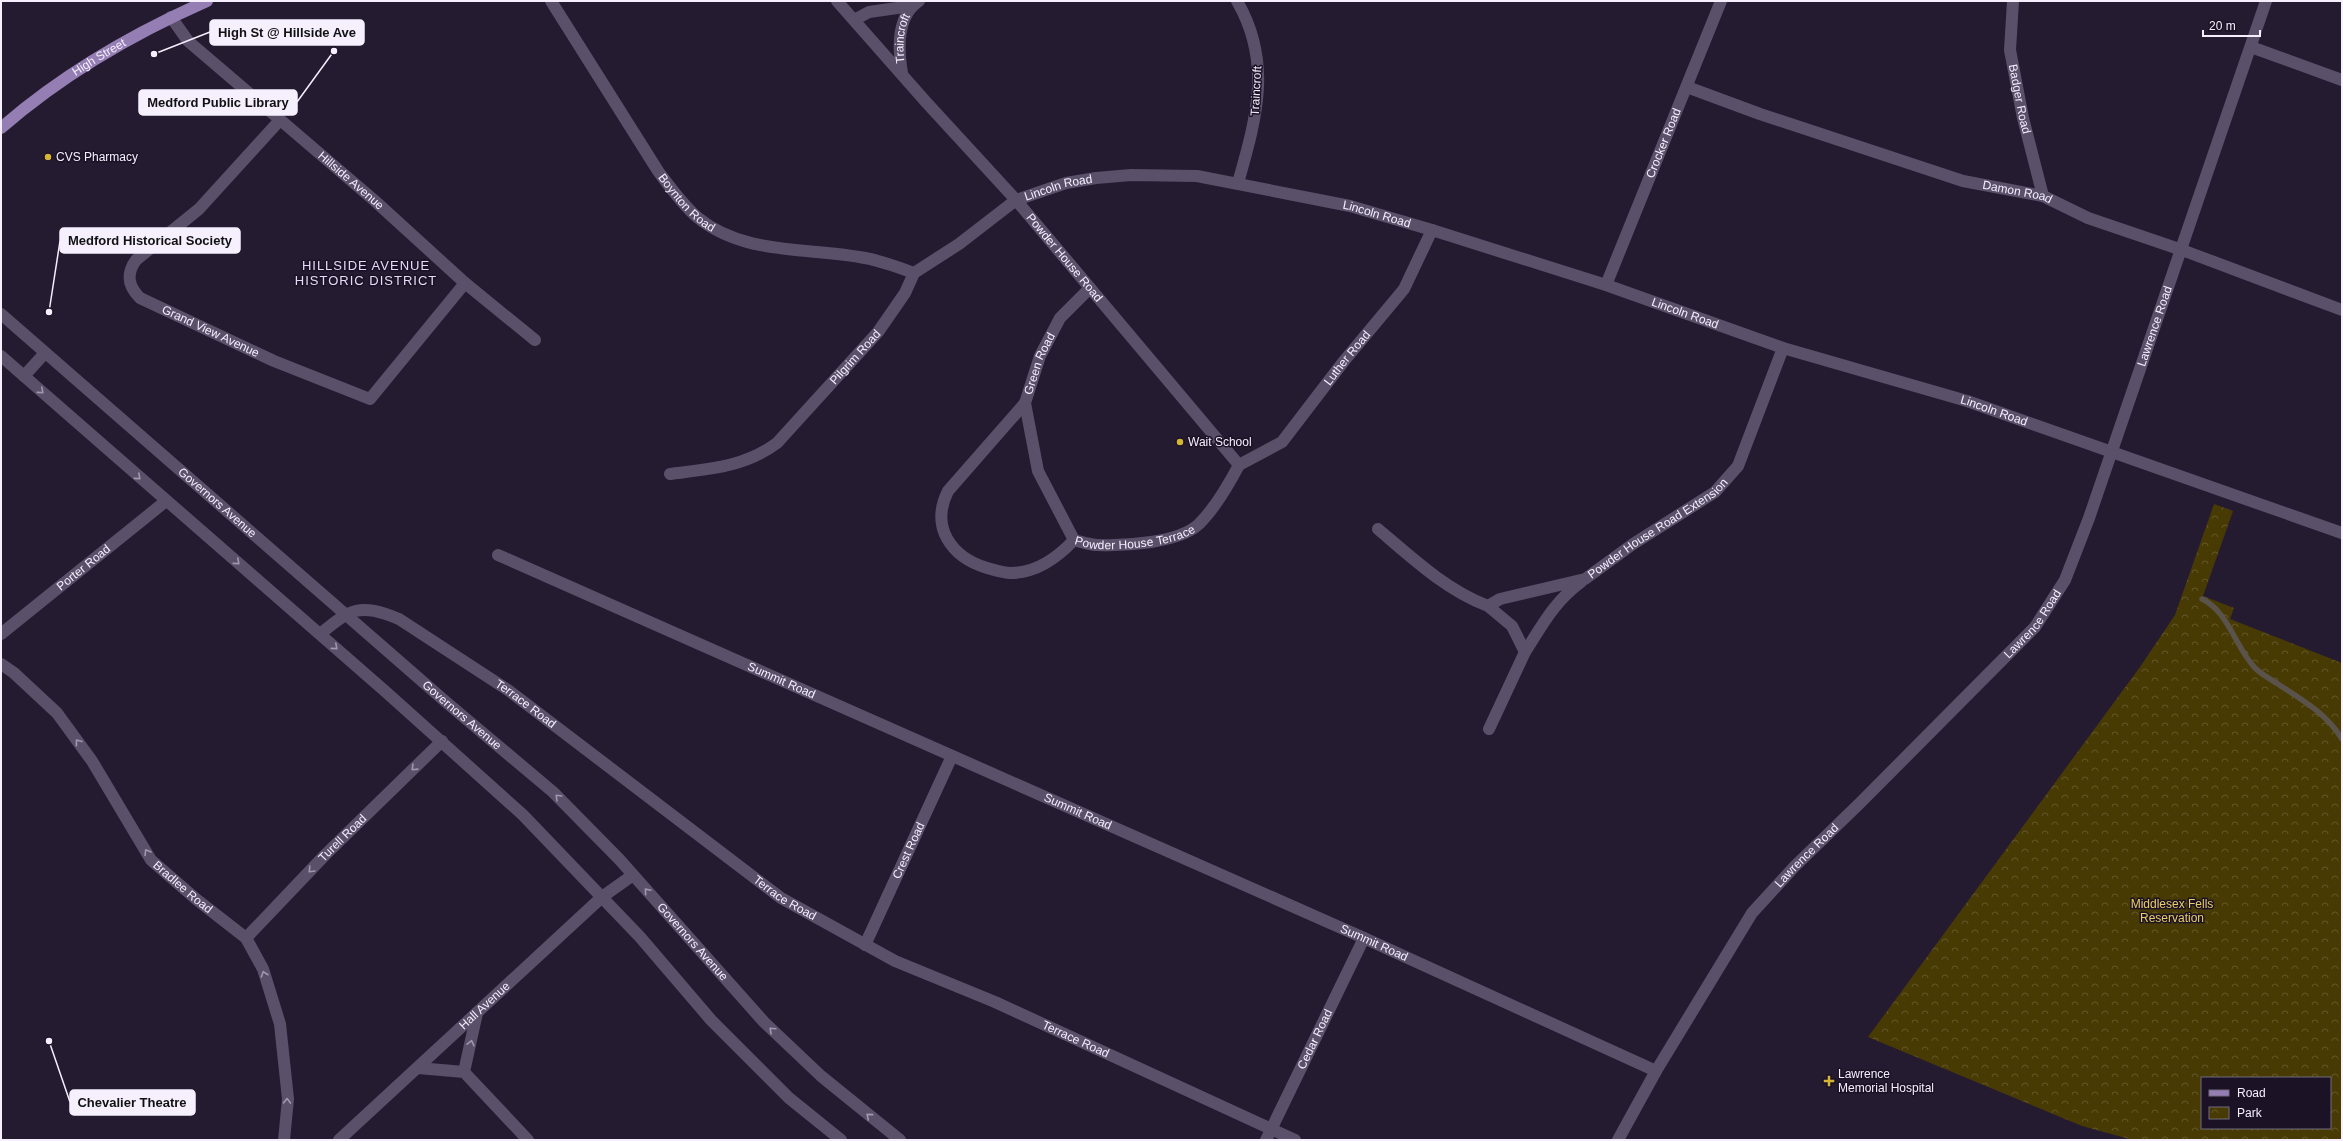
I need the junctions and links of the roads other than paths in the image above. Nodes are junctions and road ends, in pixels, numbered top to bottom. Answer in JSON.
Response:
{"nodes":[{"id":1,"x":207,"y":1,"type":"edge"},
{"id":2,"x":551,"y":1,"type":"edge"},
{"id":3,"x":837,"y":1,"type":"edge"},
{"id":4,"x":1237,"y":1,"type":"edge"},
{"id":5,"x":1721,"y":1,"type":"edge"},
{"id":6,"x":2013,"y":1,"type":"edge"},
{"id":7,"x":2266,"y":1,"type":"edge"},
{"id":8,"x":915,"y":3,"type":"edge"},
{"id":9,"x":171,"y":17,"type":"junction"},
{"id":10,"x":854,"y":20,"type":"junction"},
{"id":11,"x":2251,"y":47,"type":"junction"},
{"id":12,"x":902,"y":73,"type":"junction"},
{"id":13,"x":2342,"y":80,"type":"edge"},
{"id":14,"x":1688,"y":87,"type":"junction"},
{"id":15,"x":280,"y":120,"type":"junction"},
{"id":16,"x":1,"y":128,"type":"edge"},
{"id":17,"x":1238,"y":183,"type":"junction"},
{"id":18,"x":2043,"y":196,"type":"junction"},
{"id":19,"x":1016,"y":200,"type":"junction"},
{"id":20,"x":1432,"y":230,"type":"junction"},
{"id":21,"x":2182,"y":250,"type":"junction"},
{"id":22,"x":914,"y":273,"type":"junction"},
{"id":23,"x":465,"y":283,"type":"junction"},
{"id":24,"x":1606,"y":285,"type":"junction"},
{"id":25,"x":1090,"y":288,"type":"junction"},
{"id":26,"x":2342,"y":310,"type":"edge"},
{"id":27,"x":1,"y":314,"type":"edge"},
{"id":28,"x":535,"y":340,"type":"dead end"},
{"id":29,"x":1783,"y":348,"type":"junction"},
{"id":30,"x":45,"y":353,"type":"junction"},
{"id":31,"x":1,"y":356,"type":"edge"},
{"id":32,"x":24,"y":376,"type":"junction"},
{"id":33,"x":1025,"y":404,"type":"junction"},
{"id":34,"x":2112,"y":452,"type":"junction"},
{"id":35,"x":1239,"y":465,"type":"junction"},
{"id":36,"x":670,"y":474,"type":"dead end"},
{"id":37,"x":166,"y":501,"type":"junction"},
{"id":38,"x":1378,"y":529,"type":"dead end"},
{"id":39,"x":2342,"y":533,"type":"edge"},
{"id":40,"x":1074,"y":540,"type":"junction"},
{"id":41,"x":498,"y":555,"type":"dead end"},
{"id":42,"x":1585,"y":579,"type":"junction"},
{"id":43,"x":1488,"y":606,"type":"junction"},
{"id":44,"x":345,"y":614,"type":"junction"},
{"id":45,"x":1,"y":634,"type":"edge"},
{"id":46,"x":320,"y":634,"type":"junction"},
{"id":47,"x":1524,"y":652,"type":"junction"},
{"id":48,"x":1,"y":664,"type":"edge"},
{"id":49,"x":1489,"y":729,"type":"dead end"},
{"id":50,"x":442,"y":741,"type":"junction"},
{"id":51,"x":952,"y":756,"type":"junction"},
{"id":52,"x":633,"y":875,"type":"junction"},
{"id":53,"x":602,"y":897,"type":"junction"},
{"id":54,"x":246,"y":938,"type":"junction"},
{"id":55,"x":1364,"y":938,"type":"junction"},
{"id":56,"x":865,"y":945,"type":"junction"},
{"id":57,"x":477,"y":1013,"type":"junction"},
{"id":58,"x":418,"y":1068,"type":"junction"},
{"id":59,"x":1656,"y":1071,"type":"junction"},
{"id":60,"x":464,"y":1072,"type":"junction"},
{"id":61,"x":1269,"y":1135,"type":"edge"},
{"id":62,"x":284,"y":1140,"type":"edge"},
{"id":63,"x":339,"y":1140,"type":"edge"},
{"id":64,"x":528,"y":1140,"type":"edge"},
{"id":65,"x":841,"y":1140,"type":"edge"},
{"id":66,"x":900,"y":1140,"type":"edge"},
{"id":67,"x":1295,"y":1140,"type":"edge"},
{"id":68,"x":1618,"y":1140,"type":"edge"}],
"edges":[{"from":1,"to":9,"type":"main road","name":"High Street"},
{"from":2,"to":22,"type":"street","name":"Boynton Road"},
{"from":3,"to":10,"type":"street","name":"Powder House Road"},
{"from":4,"to":17,"type":"street","name":"Traincroft"},
{"from":5,"to":14,"type":"street","name":"Crocker Road"},
{"from":6,"to":18,"type":"street","name":"Badger Road"},
{"from":7,"to":11,"type":"street","name":"Lawrence Road"},
{"from":8,"to":10,"type":"street","name":"Traincroft"},
{"from":8,"to":12,"type":"street","name":"Traincroft"},
{"from":9,"to":15,"type":"street","name":"Hillside Avenue"},
{"from":9,"to":16,"type":"main road","name":"High Street"},
{"from":10,"to":12,"type":"street","name":"Powder House Road"},
{"from":11,"to":13,"type":"street"},
{"from":11,"to":21,"type":"street","name":"Lawrence Road"},
{"from":12,"to":19,"type":"street","name":"Powder House Road"},
{"from":14,"to":18,"type":"street","name":"Damon Road"},
{"from":14,"to":24,"type":"street","name":"Crocker Road"},
{"from":15,"to":23,"type":"street","name":"Hillside Avenue"},
{"from":15,"to":23,"type":"street","name":"Grand View Avenue"},
{"from":17,"to":19,"type":"street","name":"Lincoln Road"},
{"from":17,"to":20,"type":"street","name":"Lincoln Road"},
{"from":18,"to":21,"type":"street","name":"Damon Road"},
{"from":19,"to":22,"type":"street","name":"Pilgrim Road"},
{"from":19,"to":25,"type":"street","name":"Powder House Road"},
{"from":20,"to":24,"type":"street","name":"Lincoln Road"},
{"from":20,"to":35,"type":"street","name":"Luther Road"},
{"from":21,"to":26,"type":"street","name":"Damon Road"},
{"from":21,"to":34,"type":"street","name":"Lawrence Road"},
{"from":22,"to":36,"type":"street","name":"Pilgrim Road"},
{"from":23,"to":28,"type":"street","name":"Hillside Avenue"},
{"from":24,"to":29,"type":"street","name":"Lincoln Road"},
{"from":25,"to":33,"type":"street","name":"Green Road"},
{"from":25,"to":35,"type":"street","name":"Powder House Road"},
{"from":27,"to":30,"type":"street","name":"Governors Avenue"},
{"from":29,"to":34,"type":"street","name":"Lincoln Road"},
{"from":29,"to":42,"type":"street","name":"Powder House Road Extension"},
{"from":30,"to":32,"type":"street"},
{"from":30,"to":44,"type":"street","name":"Governors Avenue"},
{"from":31,"to":32,"type":"street"},
{"from":32,"to":37,"type":"street","one_way":true},
{"from":33,"to":40,"type":"street","name":"Green Road"},
{"from":33,"to":40,"type":"street","name":"Powder House Terrace"},
{"from":34,"to":39,"type":"street","name":"Lincoln Road"},
{"from":34,"to":59,"type":"street","name":"Lawrence Road"},
{"from":35,"to":40,"type":"street","name":"Powder House Terrace"},
{"from":37,"to":45,"type":"street","name":"Porter Road"},
{"from":37,"to":46,"type":"street","one_way":true},
{"from":38,"to":43,"type":"street"},
{"from":41,"to":51,"type":"street","name":"Summit Road"},
{"from":42,"to":43,"type":"street","name":"Powder House Road Extension"},
{"from":42,"to":47,"type":"street"},
{"from":43,"to":47,"type":"street"},
{"from":44,"to":46,"type":"street","name":"Terrace Road"},
{"from":52,"to":44,"type":"street","name":"Governors Avenue","one_way":true},
{"from":44,"to":56,"type":"street","name":"Terrace Road"},
{"from":46,"to":50,"type":"street","one_way":true},
{"from":47,"to":49,"type":"street"},
{"from":54,"to":48,"type":"street","name":"Bradlee Road","one_way":true},
{"from":50,"to":53,"type":"street"},
{"from":50,"to":54,"type":"street","name":"Turell Road","one_way":true},
{"from":51,"to":55,"type":"street","name":"Summit Road"},
{"from":51,"to":56,"type":"street","name":"Crest Road"},
{"from":52,"to":53,"type":"street","name":"Hall Avenue"},
{"from":66,"to":52,"type":"street","name":"Governors Avenue","one_way":true},
{"from":53,"to":57,"type":"street","name":"Hall Avenue"},
{"from":53,"to":65,"type":"street"},
{"from":62,"to":54,"type":"street","name":"Bradlee Road","one_way":true},
{"from":55,"to":59,"type":"street","name":"Summit Road"},
{"from":55,"to":61,"type":"street","name":"Cedar Road"},
{"from":56,"to":61,"type":"street","name":"Terrace Road"},
{"from":57,"to":58,"type":"street","name":"Hall Avenue"},
{"from":60,"to":57,"type":"street","one_way":true},
{"from":58,"to":60,"type":"street"},
{"from":58,"to":63,"type":"street","name":"Hall Avenue"},
{"from":59,"to":68,"type":"street","name":"Lawrence Road"},
{"from":60,"to":64,"type":"street"},
{"from":61,"to":67,"type":"street","name":"Terrace Road"}]}
